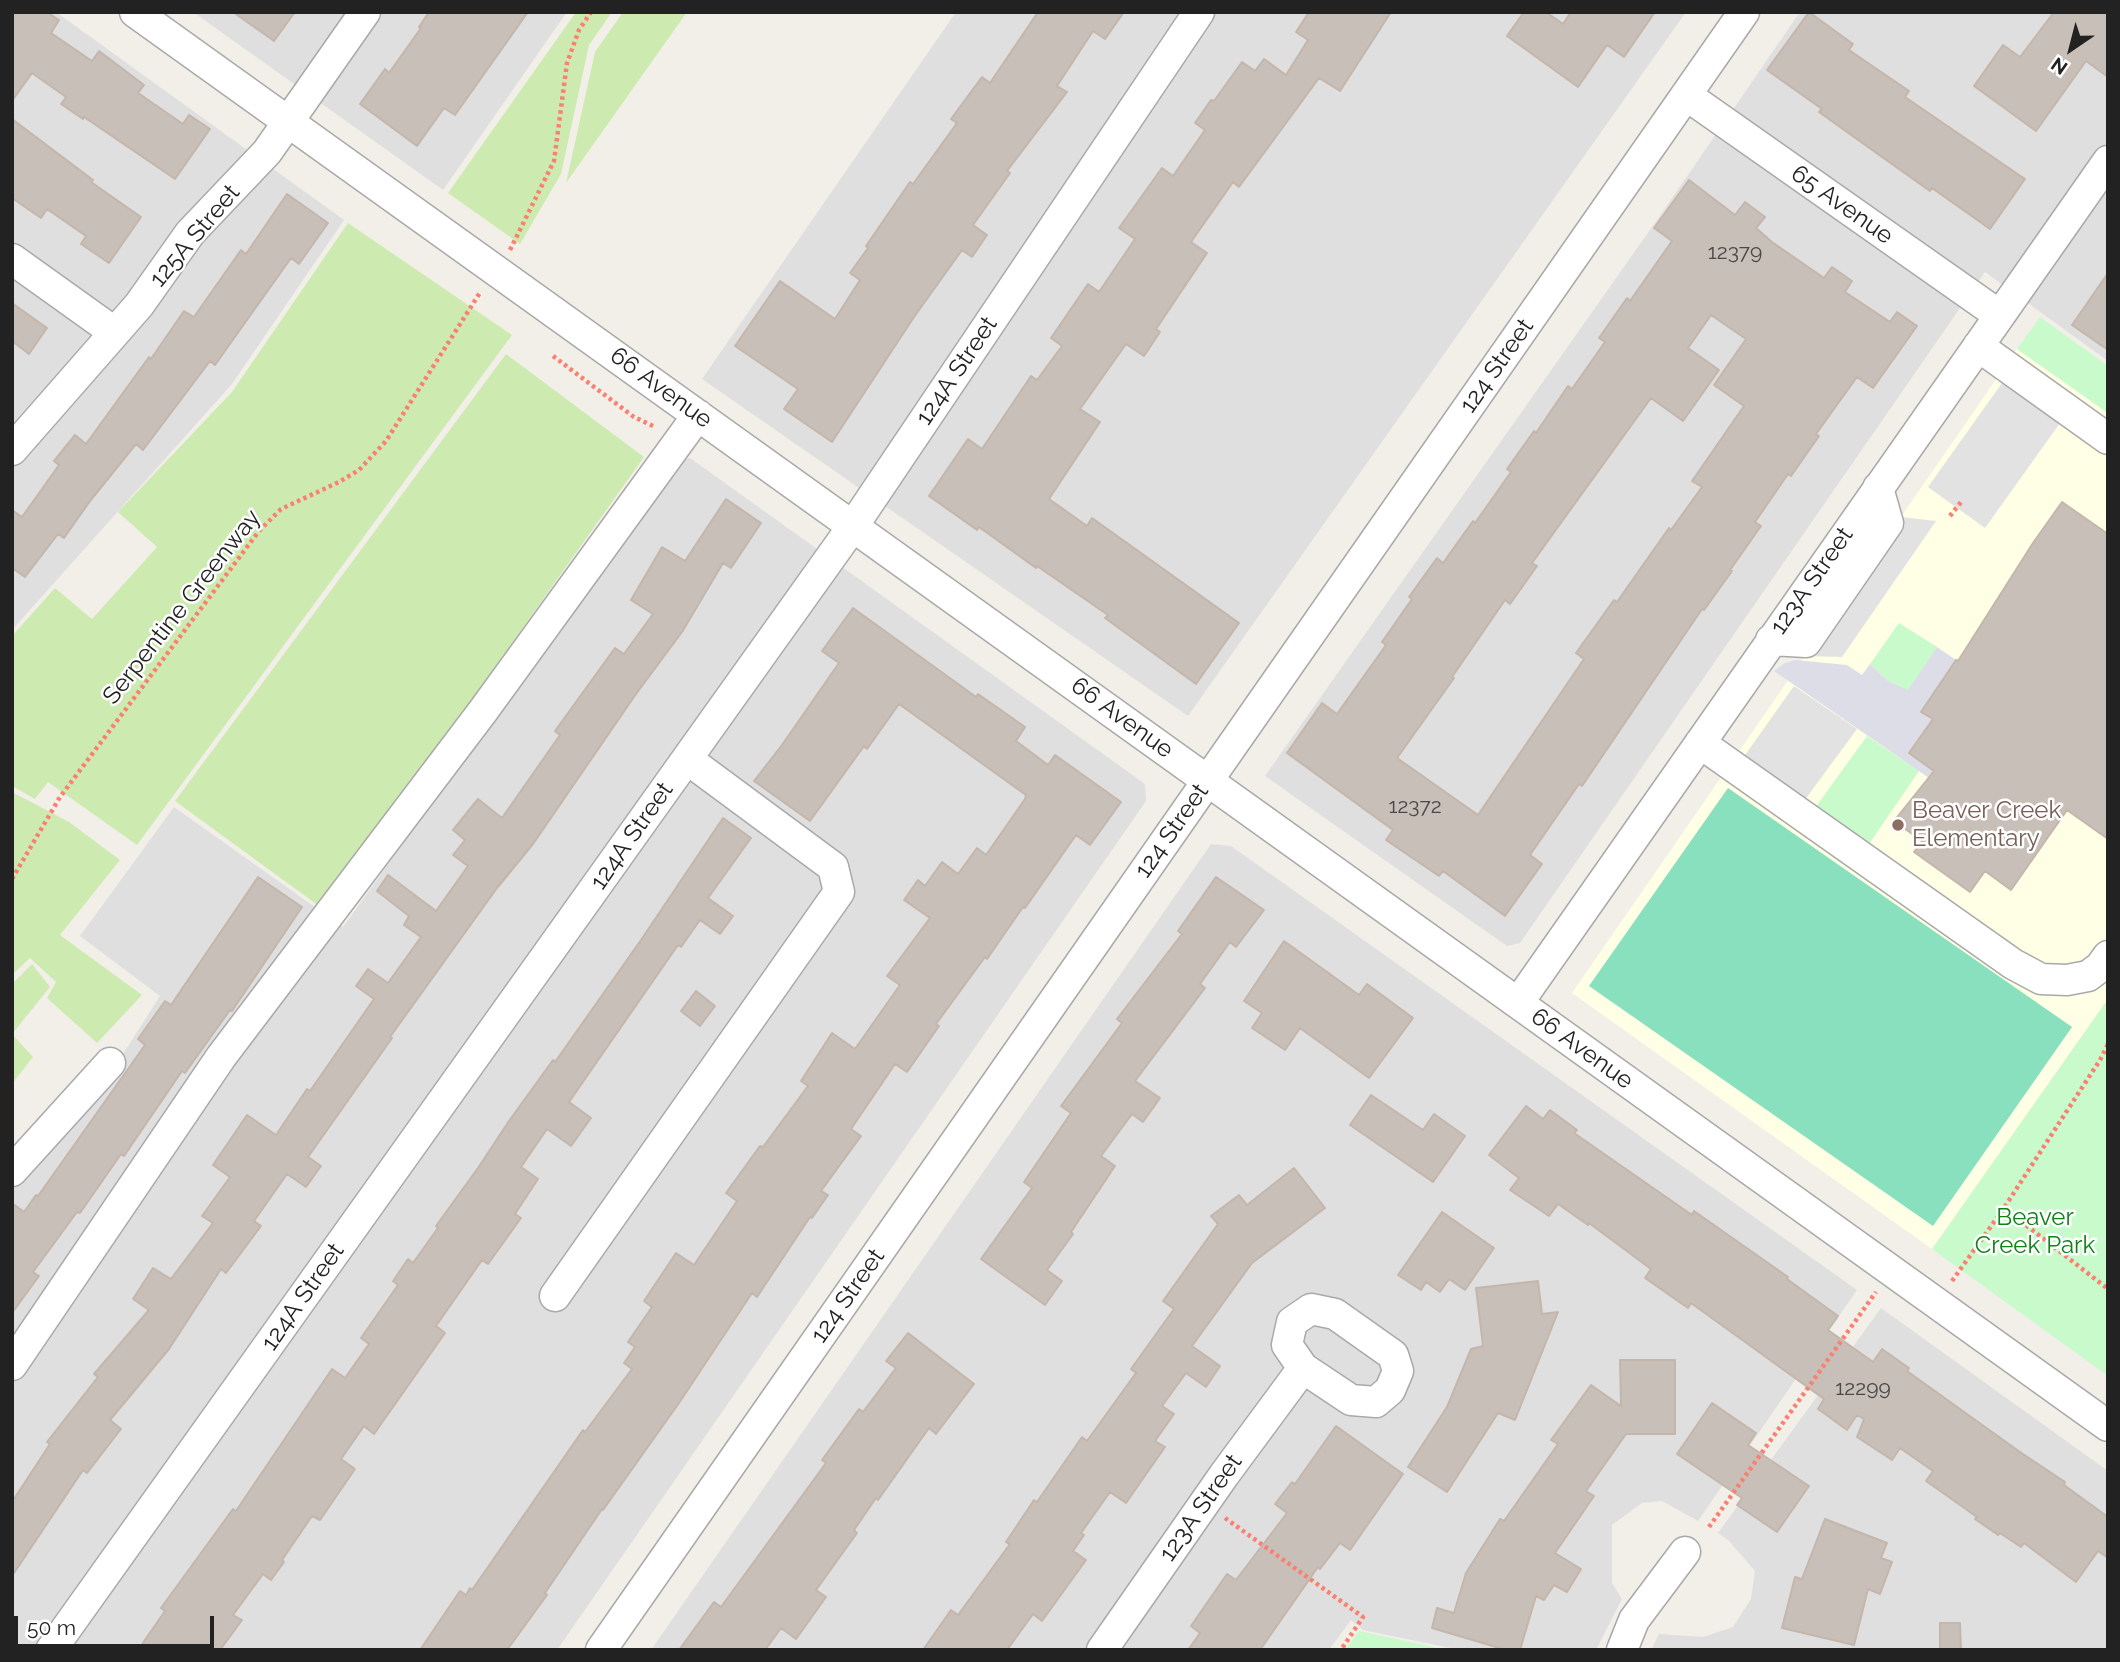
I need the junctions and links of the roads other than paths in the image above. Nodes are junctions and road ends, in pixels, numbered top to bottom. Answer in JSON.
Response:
{"nodes":[{"id":1,"x":135,"y":12,"type":"edge"},
{"id":2,"x":365,"y":12,"type":"edge"},
{"id":3,"x":1199,"y":12,"type":"edge"},
{"id":4,"x":1744,"y":12,"type":"edge"},
{"id":5,"x":1686,"y":95,"type":"junction"},
{"id":6,"x":288,"y":122,"type":"junction"},
{"id":7,"x":2108,"y":160,"type":"edge"},
{"id":8,"x":12,"y":258,"type":"edge"},
{"id":9,"x":1999,"y":315,"type":"junction"},
{"id":10,"x":114,"y":332,"type":"junction"},
{"id":11,"x":1978,"y":346,"type":"junction"},
{"id":12,"x":698,"y":415,"type":"junction"},
{"id":13,"x":2108,"y":439,"type":"edge"},
{"id":14,"x":12,"y":450,"type":"edge"},
{"id":15,"x":853,"y":526,"type":"junction"},
{"id":16,"x":1700,"y":743,"type":"junction"},
{"id":17,"x":687,"y":759,"type":"junction"},
{"id":18,"x":1208,"y":780,"type":"junction"},
{"id":19,"x":2108,"y":957,"type":"edge"},
{"id":20,"x":1518,"y":1003,"type":"junction"},
{"id":21,"x":110,"y":1063,"type":"dead end"},
{"id":22,"x":12,"y":1171,"type":"edge"},
{"id":23,"x":555,"y":1296,"type":"dead end"},
{"id":24,"x":12,"y":1365,"type":"edge"},
{"id":25,"x":1303,"y":1368,"type":"dead end"},
{"id":26,"x":2108,"y":1426,"type":"edge"},
{"id":27,"x":1685,"y":1552,"type":"dead end"},
{"id":28,"x":51,"y":1650,"type":"edge"},
{"id":29,"x":601,"y":1650,"type":"edge"},
{"id":30,"x":1102,"y":1650,"type":"edge"},
{"id":31,"x":1622,"y":1650,"type":"edge"}],
"edges":[{"from":1,"to":6,"type":"street","name":"66 Avenue"},
{"from":2,"to":6,"type":"street","name":"125A Street"},
{"from":3,"to":15,"type":"street","name":"124A Street"},
{"from":4,"to":5,"type":"street","name":"124 Street"},
{"from":5,"to":9,"type":"street","name":"65 Avenue"},
{"from":5,"to":18,"type":"street","name":"124 Street"},
{"from":6,"to":10,"type":"street","name":"125A Street"},
{"from":6,"to":12,"type":"street","name":"66 Avenue"},
{"from":7,"to":9,"type":"street","name":"123A Street"},
{"from":8,"to":10,"type":"street"},
{"from":9,"to":11,"type":"street","name":"123A Street"},
{"from":10,"to":14,"type":"street","name":"125A Street"},
{"from":11,"to":13,"type":"street"},
{"from":11,"to":16,"type":"street","name":"123A Street"},
{"from":12,"to":15,"type":"street","name":"66 Avenue"},
{"from":12,"to":24,"type":"street"},
{"from":15,"to":17,"type":"street","name":"124A Street"},
{"from":15,"to":18,"type":"street","name":"66 Avenue"},
{"from":16,"to":19,"type":"street"},
{"from":16,"to":20,"type":"street","name":"123A Street"},
{"from":17,"to":23,"type":"street"},
{"from":17,"to":28,"type":"street","name":"124A Street"},
{"from":18,"to":20,"type":"street","name":"66 Avenue"},
{"from":18,"to":29,"type":"street","name":"124 Street"},
{"from":20,"to":26,"type":"street","name":"66 Avenue"},
{"from":21,"to":22,"type":"street"},
{"from":25,"to":30,"type":"street","name":"123A Street"},
{"from":27,"to":31,"type":"street"}]}
